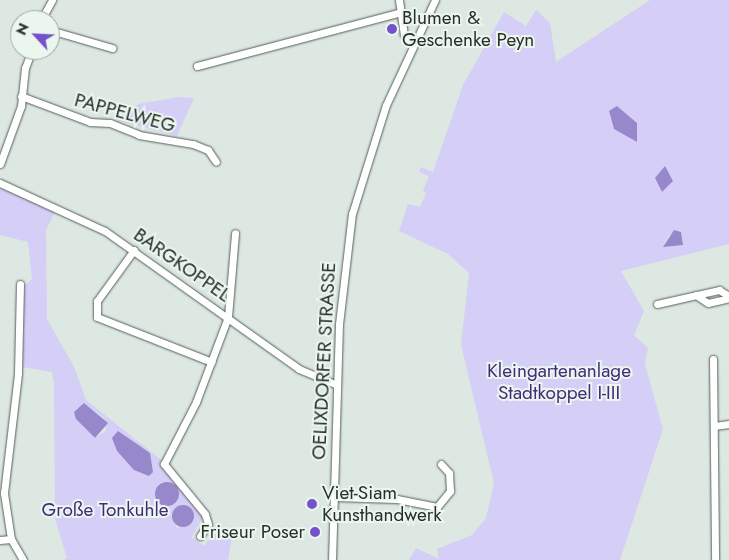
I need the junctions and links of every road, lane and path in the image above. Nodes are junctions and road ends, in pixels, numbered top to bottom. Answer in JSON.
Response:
{"nodes":[{"id":1,"x":399,"y":0,"type":"edge"},
{"id":2,"x":435,"y":0,"type":"edge"},
{"id":3,"x":401,"y":12,"type":"junction"},
{"id":4,"x":60,"y":33,"type":"edge"},
{"id":5,"x":413,"y":44,"type":"junction"},
{"id":6,"x":112,"y":48,"type":"dead end"},
{"id":7,"x":30,"y":60,"type":"edge"},
{"id":8,"x":197,"y":66,"type":"dead end"},
{"id":9,"x":21,"y":96,"type":"junction"},
{"id":10,"x":216,"y":162,"type":"dead end"},
{"id":11,"x":0,"y":164,"type":"edge"},
{"id":12,"x":0,"y":183,"type":"edge"},
{"id":13,"x":235,"y":233,"type":"dead end"},
{"id":14,"x":134,"y":250,"type":"junction"},
{"id":15,"x":20,"y":284,"type":"dead end"},
{"id":16,"x":729,"y":297,"type":"edge"},
{"id":17,"x":657,"y":304,"type":"dead end"},
{"id":18,"x":228,"y":318,"type":"junction"},
{"id":19,"x":713,"y":359,"type":"dead end"},
{"id":20,"x":212,"y":362,"type":"junction"},
{"id":21,"x":337,"y":385,"type":"junction"},
{"id":22,"x":729,"y":424,"type":"edge"},
{"id":23,"x":714,"y":426,"type":"junction"},
{"id":24,"x":441,"y":464,"type":"dead end"},
{"id":25,"x":334,"y":498,"type":"junction"},
{"id":26,"x":200,"y":536,"type":"dead end"},
{"id":27,"x":11,"y":539,"type":"junction"},
{"id":28,"x":0,"y":540,"type":"edge"},
{"id":29,"x":23,"y":560,"type":"edge"},
{"id":30,"x":332,"y":560,"type":"edge"},
{"id":31,"x":715,"y":560,"type":"edge"}],
"edges":[{"from":1,"to":3,"type":"street"},
{"from":2,"to":5,"type":"street","name":"OELIXDORFER STRASSE"},
{"from":3,"to":5,"type":"street"},
{"from":3,"to":8,"type":"street"},
{"from":4,"to":6,"type":"street"},
{"from":5,"to":21,"type":"street","name":"OELIXDORFER STRASSE"},
{"from":7,"to":9,"type":"street"},
{"from":9,"to":10,"type":"street","name":"PAPPELWEG"},
{"from":9,"to":11,"type":"street"},
{"from":12,"to":14,"type":"street","name":"BARGKOPPEL"},
{"from":13,"to":18,"type":"street"},
{"from":14,"to":18,"type":"street","name":"BARGKOPPEL"},
{"from":14,"to":20,"type":"street"},
{"from":15,"to":27,"type":"street"},
{"from":16,"to":17,"type":"street"},
{"from":18,"to":20,"type":"street"},
{"from":18,"to":21,"type":"street","name":"BARGKOPPEL"},
{"from":19,"to":23,"type":"street"},
{"from":20,"to":26,"type":"street"},
{"from":21,"to":25,"type":"street","name":"OELIXDORFER STRASSE"},
{"from":22,"to":23,"type":"street"},
{"from":23,"to":31,"type":"street"},
{"from":24,"to":25,"type":"street"},
{"from":25,"to":30,"type":"street","name":"OELIXDORFER STRASSE"},
{"from":27,"to":28,"type":"street"},
{"from":27,"to":29,"type":"street"}]}
